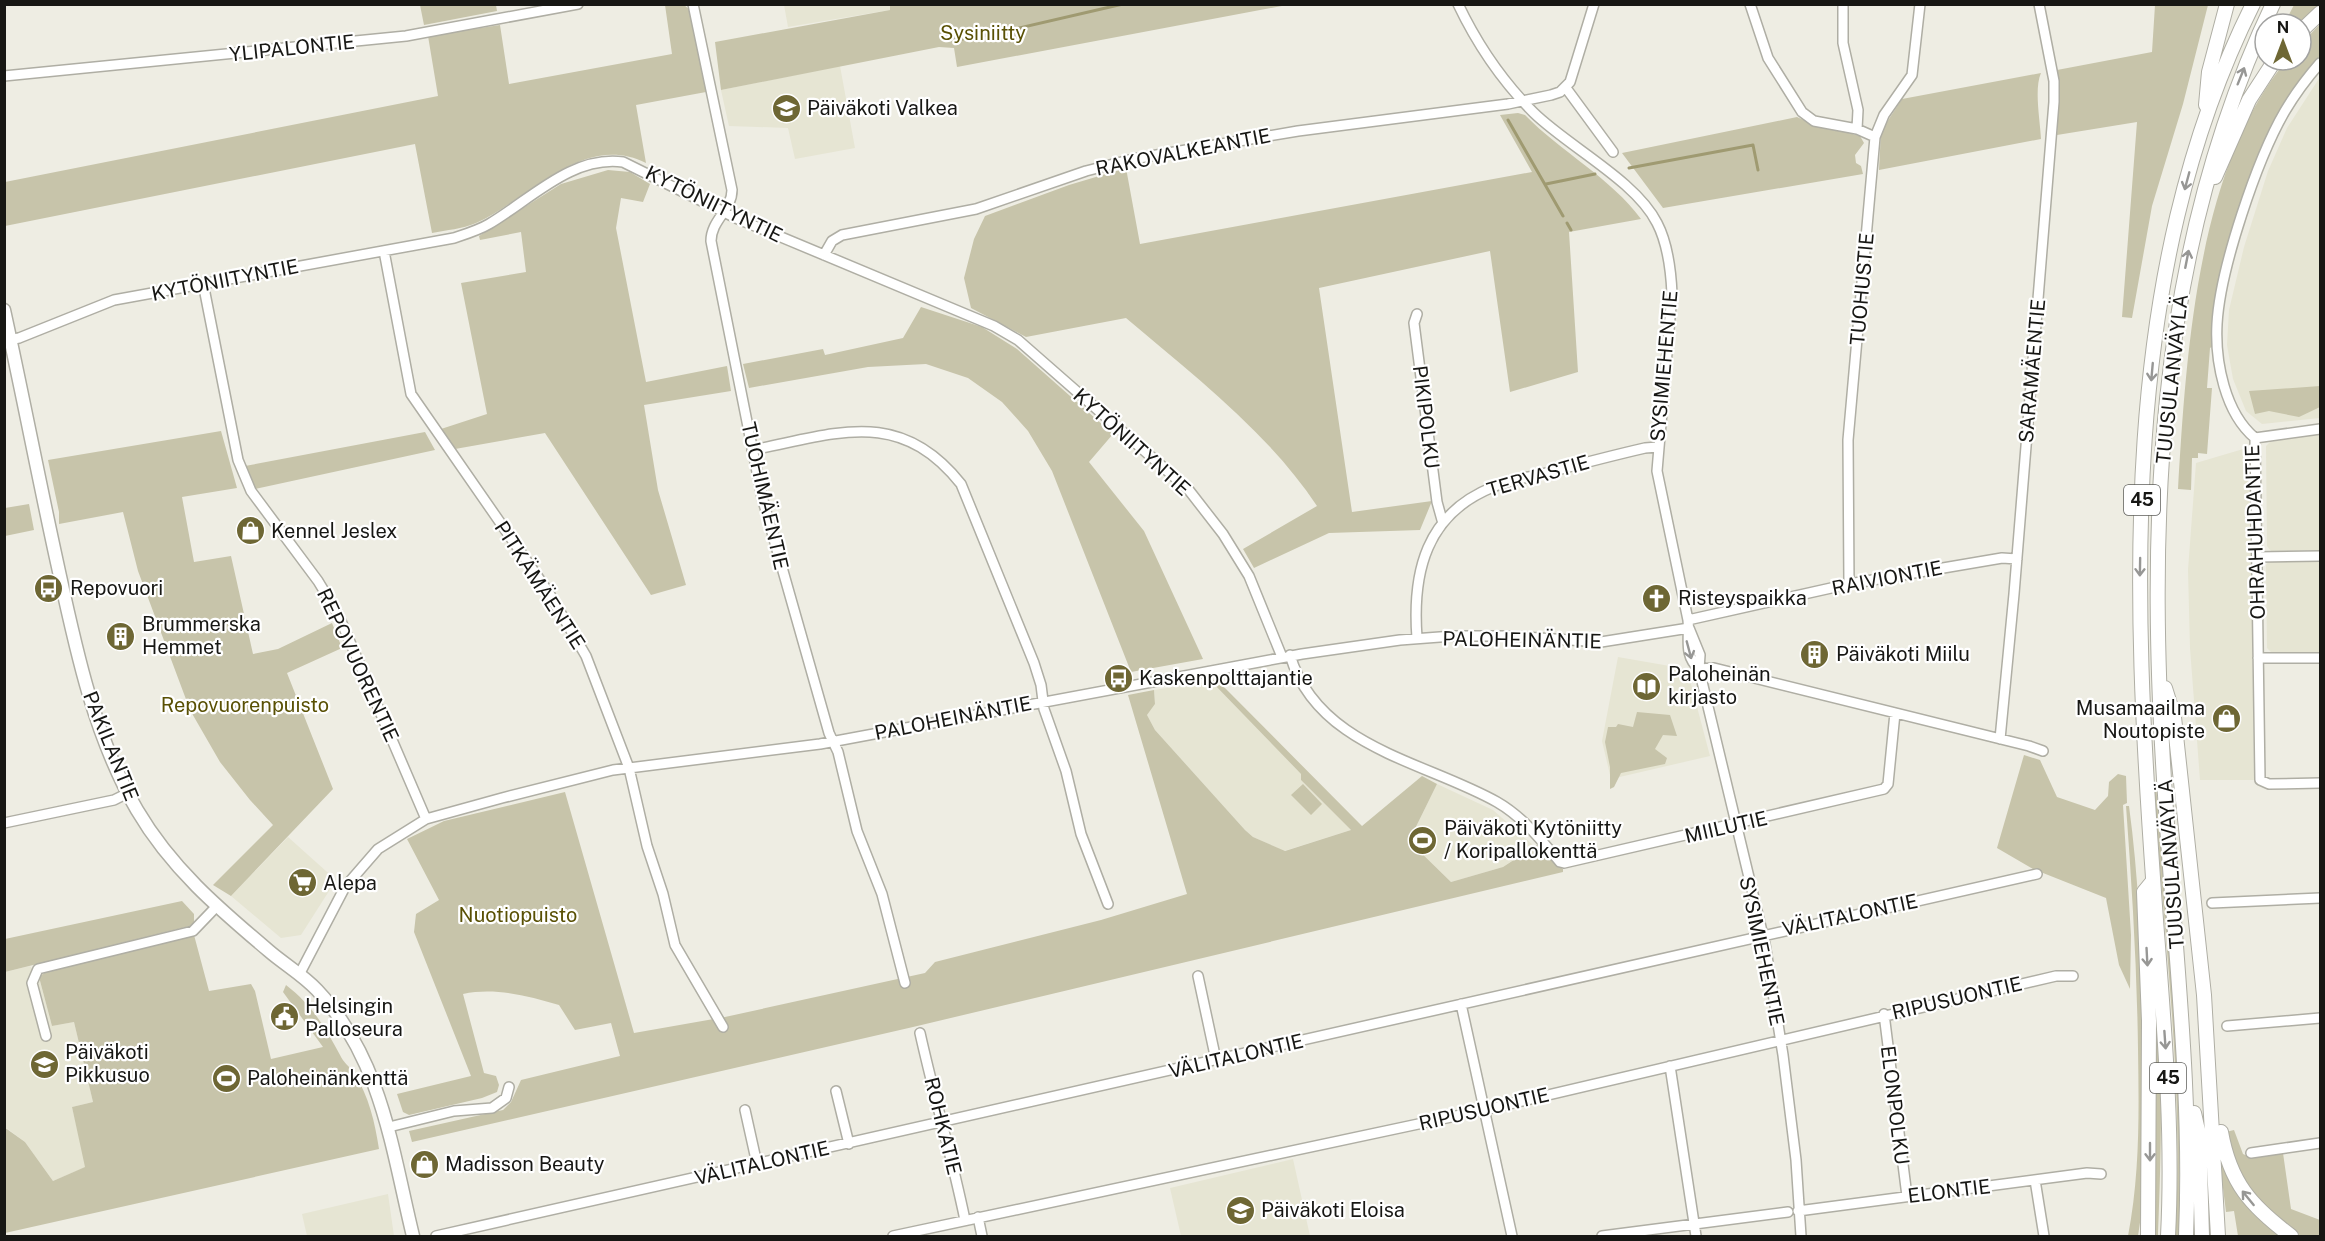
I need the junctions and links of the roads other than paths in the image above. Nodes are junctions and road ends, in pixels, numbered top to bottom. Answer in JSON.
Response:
{"nodes":[{"id":1,"x":578,"y":4,"type":"edge"},
{"id":2,"x":693,"y":4,"type":"edge"},
{"id":3,"x":1458,"y":4,"type":"edge"},
{"id":4,"x":1594,"y":4,"type":"edge"},
{"id":5,"x":1750,"y":4,"type":"edge"},
{"id":6,"x":1920,"y":4,"type":"edge"},
{"id":7,"x":2039,"y":4,"type":"edge"},
{"id":8,"x":2227,"y":4,"type":"edge"},
{"id":9,"x":2253,"y":4,"type":"edge"},
{"id":10,"x":2273,"y":4,"type":"edge"},
{"id":11,"x":1843,"y":6,"type":"dead end"},
{"id":12,"x":2320,"y":63,"type":"edge"},
{"id":13,"x":2268,"y":72,"type":"edge"},
{"id":14,"x":4,"y":76,"type":"edge"},
{"id":15,"x":1566,"y":88,"type":"junction"},
{"id":16,"x":1523,"y":102,"type":"junction"},
{"id":17,"x":2204,"y":125,"type":"junction"},
{"id":18,"x":1857,"y":129,"type":"junction"},
{"id":19,"x":1875,"y":137,"type":"junction"},
{"id":20,"x":1613,"y":152,"type":"dead end"},
{"id":21,"x":723,"y":212,"type":"junction"},
{"id":22,"x":2192,"y":235,"type":"junction"},
{"id":23,"x":384,"y":251,"type":"junction"},
{"id":24,"x":824,"y":255,"type":"junction"},
{"id":25,"x":203,"y":283,"type":"junction"},
{"id":26,"x":4,"y":310,"type":"edge"},
{"id":27,"x":1417,"y":314,"type":"dead end"},
{"id":28,"x":8,"y":341,"type":"edge"},
{"id":29,"x":2320,"y":429,"type":"edge"},
{"id":30,"x":2255,"y":438,"type":"junction"},
{"id":31,"x":1658,"y":447,"type":"junction"},
{"id":32,"x":752,"y":450,"type":"junction"},
{"id":33,"x":1442,"y":520,"type":"junction"},
{"id":34,"x":2320,"y":556,"type":"edge"},
{"id":35,"x":2257,"y":557,"type":"junction"},
{"id":36,"x":2017,"y":559,"type":"junction"},
{"id":37,"x":1849,"y":584,"type":"junction"},
{"id":38,"x":1689,"y":624,"type":"junction"},
{"id":39,"x":1417,"y":638,"type":"junction"},
{"id":40,"x":1286,"y":656,"type":"junction"},
{"id":41,"x":2258,"y":658,"type":"junction"},
{"id":42,"x":2320,"y":658,"type":"edge"},
{"id":43,"x":1699,"y":669,"type":"junction"},
{"id":44,"x":2159,"y":669,"type":"junction"},
{"id":45,"x":1044,"y":701,"type":"junction"},
{"id":46,"x":1895,"y":713,"type":"junction"},
{"id":47,"x":2000,"y":739,"type":"junction"},
{"id":48,"x":833,"y":741,"type":"junction"},
{"id":49,"x":2043,"y":752,"type":"dead end"},
{"id":50,"x":629,"y":768,"type":"junction"},
{"id":51,"x":2320,"y":783,"type":"edge"},
{"id":52,"x":128,"y":793,"type":"junction"},
{"id":53,"x":426,"y":819,"type":"junction"},
{"id":54,"x":4,"y":823,"type":"edge"},
{"id":55,"x":1735,"y":826,"type":"junction"},
{"id":56,"x":1560,"y":862,"type":"joint"},
{"id":57,"x":2037,"y":874,"type":"dead end"},
{"id":58,"x":2153,"y":881,"type":"junction"},
{"id":59,"x":2320,"y":898,"type":"edge"},
{"id":60,"x":2212,"y":903,"type":"dead end"},
{"id":61,"x":1108,"y":904,"type":"dead end"},
{"id":62,"x":217,"y":906,"type":"junction"},
{"id":63,"x":1763,"y":934,"type":"junction"},
{"id":64,"x":299,"y":975,"type":"junction"},
{"id":65,"x":1198,"y":976,"type":"dead end"},
{"id":66,"x":2073,"y":976,"type":"dead end"},
{"id":67,"x":905,"y":983,"type":"dead end"},
{"id":68,"x":1461,"y":1004,"type":"junction"},
{"id":69,"x":1884,"y":1014,"type":"junction"},
{"id":70,"x":2320,"y":1018,"type":"edge"},
{"id":71,"x":2226,"y":1026,"type":"dead end"},
{"id":72,"x":723,"y":1027,"type":"dead end"},
{"id":73,"x":920,"y":1033,"type":"dead end"},
{"id":74,"x":46,"y":1036,"type":"dead end"},
{"id":75,"x":2207,"y":1036,"type":"junction"},
{"id":76,"x":1780,"y":1040,"type":"junction"},
{"id":77,"x":1216,"y":1060,"type":"junction"},
{"id":78,"x":1670,"y":1066,"type":"junction"},
{"id":79,"x":2187,"y":1081,"type":"junction"},
{"id":80,"x":509,"y":1087,"type":"dead end"},
{"id":81,"x":836,"y":1091,"type":"dead end"},
{"id":82,"x":745,"y":1110,"type":"dead end"},
{"id":83,"x":1484,"y":1110,"type":"junction"},
{"id":84,"x":942,"y":1123,"type":"junction"},
{"id":85,"x":389,"y":1127,"type":"junction"},
{"id":86,"x":849,"y":1143,"type":"junction"},
{"id":87,"x":2320,"y":1143,"type":"edge"},
{"id":88,"x":2251,"y":1153,"type":"dead end"},
{"id":89,"x":757,"y":1164,"type":"junction"},
{"id":90,"x":2101,"y":1174,"type":"dead end"},
{"id":91,"x":2036,"y":1180,"type":"junction"},
{"id":92,"x":1907,"y":1196,"type":"junction"},
{"id":93,"x":1793,"y":1212,"type":"junction"},
{"id":94,"x":978,"y":1217,"type":"junction"},
{"id":95,"x":965,"y":1220,"type":"junction"},
{"id":96,"x":1694,"y":1224,"type":"junction"},
{"id":97,"x":413,"y":1236,"type":"edge"},
{"id":98,"x":436,"y":1236,"type":"edge"},
{"id":99,"x":893,"y":1236,"type":"edge"},
{"id":100,"x":982,"y":1236,"type":"edge"},
{"id":101,"x":1512,"y":1236,"type":"edge"},
{"id":102,"x":1602,"y":1236,"type":"edge"},
{"id":103,"x":1696,"y":1236,"type":"edge"},
{"id":104,"x":1801,"y":1236,"type":"edge"},
{"id":105,"x":2044,"y":1236,"type":"edge"},
{"id":106,"x":2146,"y":1236,"type":"edge"},
{"id":107,"x":2168,"y":1236,"type":"edge"},
{"id":108,"x":2186,"y":1236,"type":"edge"},
{"id":109,"x":2202,"y":1236,"type":"edge"},
{"id":110,"x":2218,"y":1236,"type":"edge"},
{"id":111,"x":2291,"y":1236,"type":"edge"}],
"edges":[{"from":1,"to":14,"type":"street","name":"YLIPALONTIE"},
{"from":2,"to":21,"type":"street","name":"TUOHIMÄENTIE"},
{"from":3,"to":16,"type":"street","name":"SYSIMIEHENTIE"},
{"from":4,"to":15,"type":"street"},
{"from":5,"to":18,"type":"street"},
{"from":6,"to":19,"type":"street","name":"TUOHUSTIE"},
{"from":7,"to":36,"type":"street","name":"SARAMÄENTIE"},
{"from":8,"to":17,"type":"highway"},
{"from":9,"to":17,"type":"highway","name":"TUUSULANVÄYLÄ","number":"45"},
{"from":22,"to":10,"type":"highway","name":"TUUSULANVÄYLÄ","number":"45","one_way":true},
{"from":11,"to":18,"type":"street"},
{"from":12,"to":30,"type":"street","name":"OHRAHUHDANTIE"},
{"from":13,"to":22,"type":"highway"},
{"from":15,"to":16,"type":"street","name":"RAKOVALKEANTIE"},
{"from":15,"to":20,"type":"street"},
{"from":16,"to":24,"type":"street","name":"RAKOVALKEANTIE"},
{"from":16,"to":31,"type":"street","name":"SYSIMIEHENTIE"},
{"from":17,"to":58,"type":"highway","name":"TUUSULANVÄYLÄ","number":"45","one_way":true},
{"from":18,"to":19,"type":"street"},
{"from":19,"to":37,"type":"street","name":"TUOHUSTIE"},
{"from":21,"to":23,"type":"street","name":"KYTÖNIITYNTIE"},
{"from":21,"to":24,"type":"street","name":"KYTÖNIITYNTIE"},
{"from":21,"to":32,"type":"street","name":"TUOHIMÄENTIE"},
{"from":44,"to":22,"type":"highway","name":"TUUSULANVÄYLÄ","number":"45","one_way":true},
{"from":23,"to":25,"type":"street","name":"KYTÖNIITYNTIE"},
{"from":23,"to":50,"type":"street","name":"PITKÄMÄENTIE"},
{"from":24,"to":40,"type":"street","name":"KYTÖNIITYNTIE"},
{"from":25,"to":28,"type":"street","name":"KYTÖNIITYNTIE"},
{"from":25,"to":53,"type":"street","name":"REPOVUORENTIE"},
{"from":26,"to":28,"type":"main road","name":"PAKILANTIE"},
{"from":27,"to":33,"type":"street","name":"PIKIPOLKU"},
{"from":28,"to":52,"type":"main road","name":"PAKILANTIE"},
{"from":29,"to":30,"type":"street"},
{"from":30,"to":35,"type":"street","name":"OHRAHUHDANTIE"},
{"from":31,"to":33,"type":"street","name":"TERVASTIE"},
{"from":31,"to":38,"type":"street","name":"SYSIMIEHENTIE"},
{"from":32,"to":45,"type":"street"},
{"from":32,"to":48,"type":"street","name":"TUOHIMÄENTIE"},
{"from":33,"to":39,"type":"street","name":"TERVASTIE"},
{"from":34,"to":35,"type":"street"},
{"from":35,"to":41,"type":"street","name":"OHRAHUHDANTIE"},
{"from":36,"to":37,"type":"street","name":"RAIVIONTIE"},
{"from":36,"to":47,"type":"street","name":"SARAMÄENTIE"},
{"from":37,"to":38,"type":"street","name":"RAIVIONTIE"},
{"from":38,"to":39,"type":"street","name":"PALOHEINÄNTIE"},
{"from":38,"to":43,"type":"street","name":"SYSIMIEHENTIE"},
{"from":39,"to":40,"type":"street","name":"PALOHEINÄNTIE"},
{"from":40,"to":45,"type":"street","name":"PALOHEINÄNTIE"},
{"from":40,"to":56,"type":"street","name":"KYTÖNIITYNTIE"},
{"from":41,"to":42,"type":"street"},
{"from":41,"to":51,"type":"street","name":"OHRAHUHDANTIE"},
{"from":43,"to":46,"type":"street"},
{"from":43,"to":55,"type":"street","name":"SYSIMIEHENTIE"},
{"from":44,"to":75,"type":"highway"},
{"from":44,"to":79,"type":"highway","name":"TUUSULANVÄYLÄ","number":"45"},
{"from":45,"to":48,"type":"street","name":"PALOHEINÄNTIE"},
{"from":45,"to":61,"type":"street"},
{"from":46,"to":47,"type":"street"},
{"from":46,"to":55,"type":"street","name":"MIILUTIE"},
{"from":47,"to":49,"type":"street"},
{"from":48,"to":50,"type":"street","name":"PALOHEINÄNTIE"},
{"from":48,"to":67,"type":"street","name":"TUOHIMÄENTIE"},
{"from":50,"to":53,"type":"street","name":"PALOHEINÄNTIE"},
{"from":50,"to":72,"type":"street","name":"PITKÄMÄENTIE"},
{"from":52,"to":54,"type":"street"},
{"from":52,"to":62,"type":"main road","name":"PAKILANTIE"},
{"from":53,"to":64,"type":"street","name":"PALOHEINÄNTIE"},
{"from":55,"to":56,"type":"street","name":"MIILUTIE"},
{"from":55,"to":63,"type":"street","name":"SYSIMIEHENTIE"},
{"from":57,"to":63,"type":"street","name":"VÄLITALONTIE"},
{"from":58,"to":106,"type":"highway","one_way":true},
{"from":58,"to":107,"type":"highway","name":"TUUSULANVÄYLÄ","number":"45","one_way":true},
{"from":59,"to":60,"type":"street"},
{"from":62,"to":64,"type":"main road","name":"PAKILANTIE"},
{"from":62,"to":74,"type":"street"},
{"from":63,"to":68,"type":"street","name":"VÄLITALONTIE"},
{"from":63,"to":76,"type":"street","name":"SYSIMIEHENTIE"},
{"from":64,"to":85,"type":"main road","name":"PAKILANTIE"},
{"from":65,"to":77,"type":"street"},
{"from":66,"to":69,"type":"street","name":"RIPUSUONTIE"},
{"from":68,"to":77,"type":"street","name":"VÄLITALONTIE"},
{"from":68,"to":83,"type":"street"},
{"from":69,"to":76,"type":"street","name":"RIPUSUONTIE"},
{"from":69,"to":92,"type":"street","name":"ELONPOLKU"},
{"from":70,"to":71,"type":"street"},
{"from":73,"to":84,"type":"street","name":"ROHKATIE"},
{"from":75,"to":110,"type":"highway"},
{"from":111,"to":75,"type":"highway","one_way":true},
{"from":76,"to":78,"type":"street","name":"RIPUSUONTIE"},
{"from":76,"to":93,"type":"street","name":"SYSIMIEHENTIE"},
{"from":77,"to":84,"type":"street","name":"VÄLITALONTIE"},
{"from":78,"to":83,"type":"street","name":"RIPUSUONTIE"},
{"from":78,"to":96,"type":"street"},
{"from":79,"to":108,"type":"highway","name":"TUUSULANVÄYLÄ","number":"45"},
{"from":79,"to":109,"type":"highway"},
{"from":80,"to":85,"type":"street"},
{"from":81,"to":86,"type":"street"},
{"from":82,"to":89,"type":"street"},
{"from":83,"to":94,"type":"street","name":"RIPUSUONTIE"},
{"from":83,"to":101,"type":"street"},
{"from":84,"to":86,"type":"street","name":"VÄLITALONTIE"},
{"from":84,"to":95,"type":"street","name":"ROHKATIE"},
{"from":85,"to":97,"type":"main road","name":"PAKILANTIE"},
{"from":86,"to":89,"type":"street","name":"VÄLITALONTIE"},
{"from":87,"to":88,"type":"street"},
{"from":89,"to":98,"type":"street","name":"VÄLITALONTIE"},
{"from":90,"to":91,"type":"street","name":"ELONTIE"},
{"from":91,"to":92,"type":"street","name":"ELONTIE"},
{"from":91,"to":105,"type":"street"},
{"from":92,"to":93,"type":"street","name":"ELONTIE"},
{"from":93,"to":96,"type":"street","name":"ELONTIE"},
{"from":93,"to":104,"type":"street","name":"SYSIMIEHENTIE"},
{"from":94,"to":95,"type":"street","name":"RIPUSUONTIE"},
{"from":94,"to":100,"type":"street"},
{"from":95,"to":99,"type":"street","name":"RIPUSUONTIE"},
{"from":96,"to":102,"type":"street","name":"ELONTIE"},
{"from":96,"to":103,"type":"street"}]}
